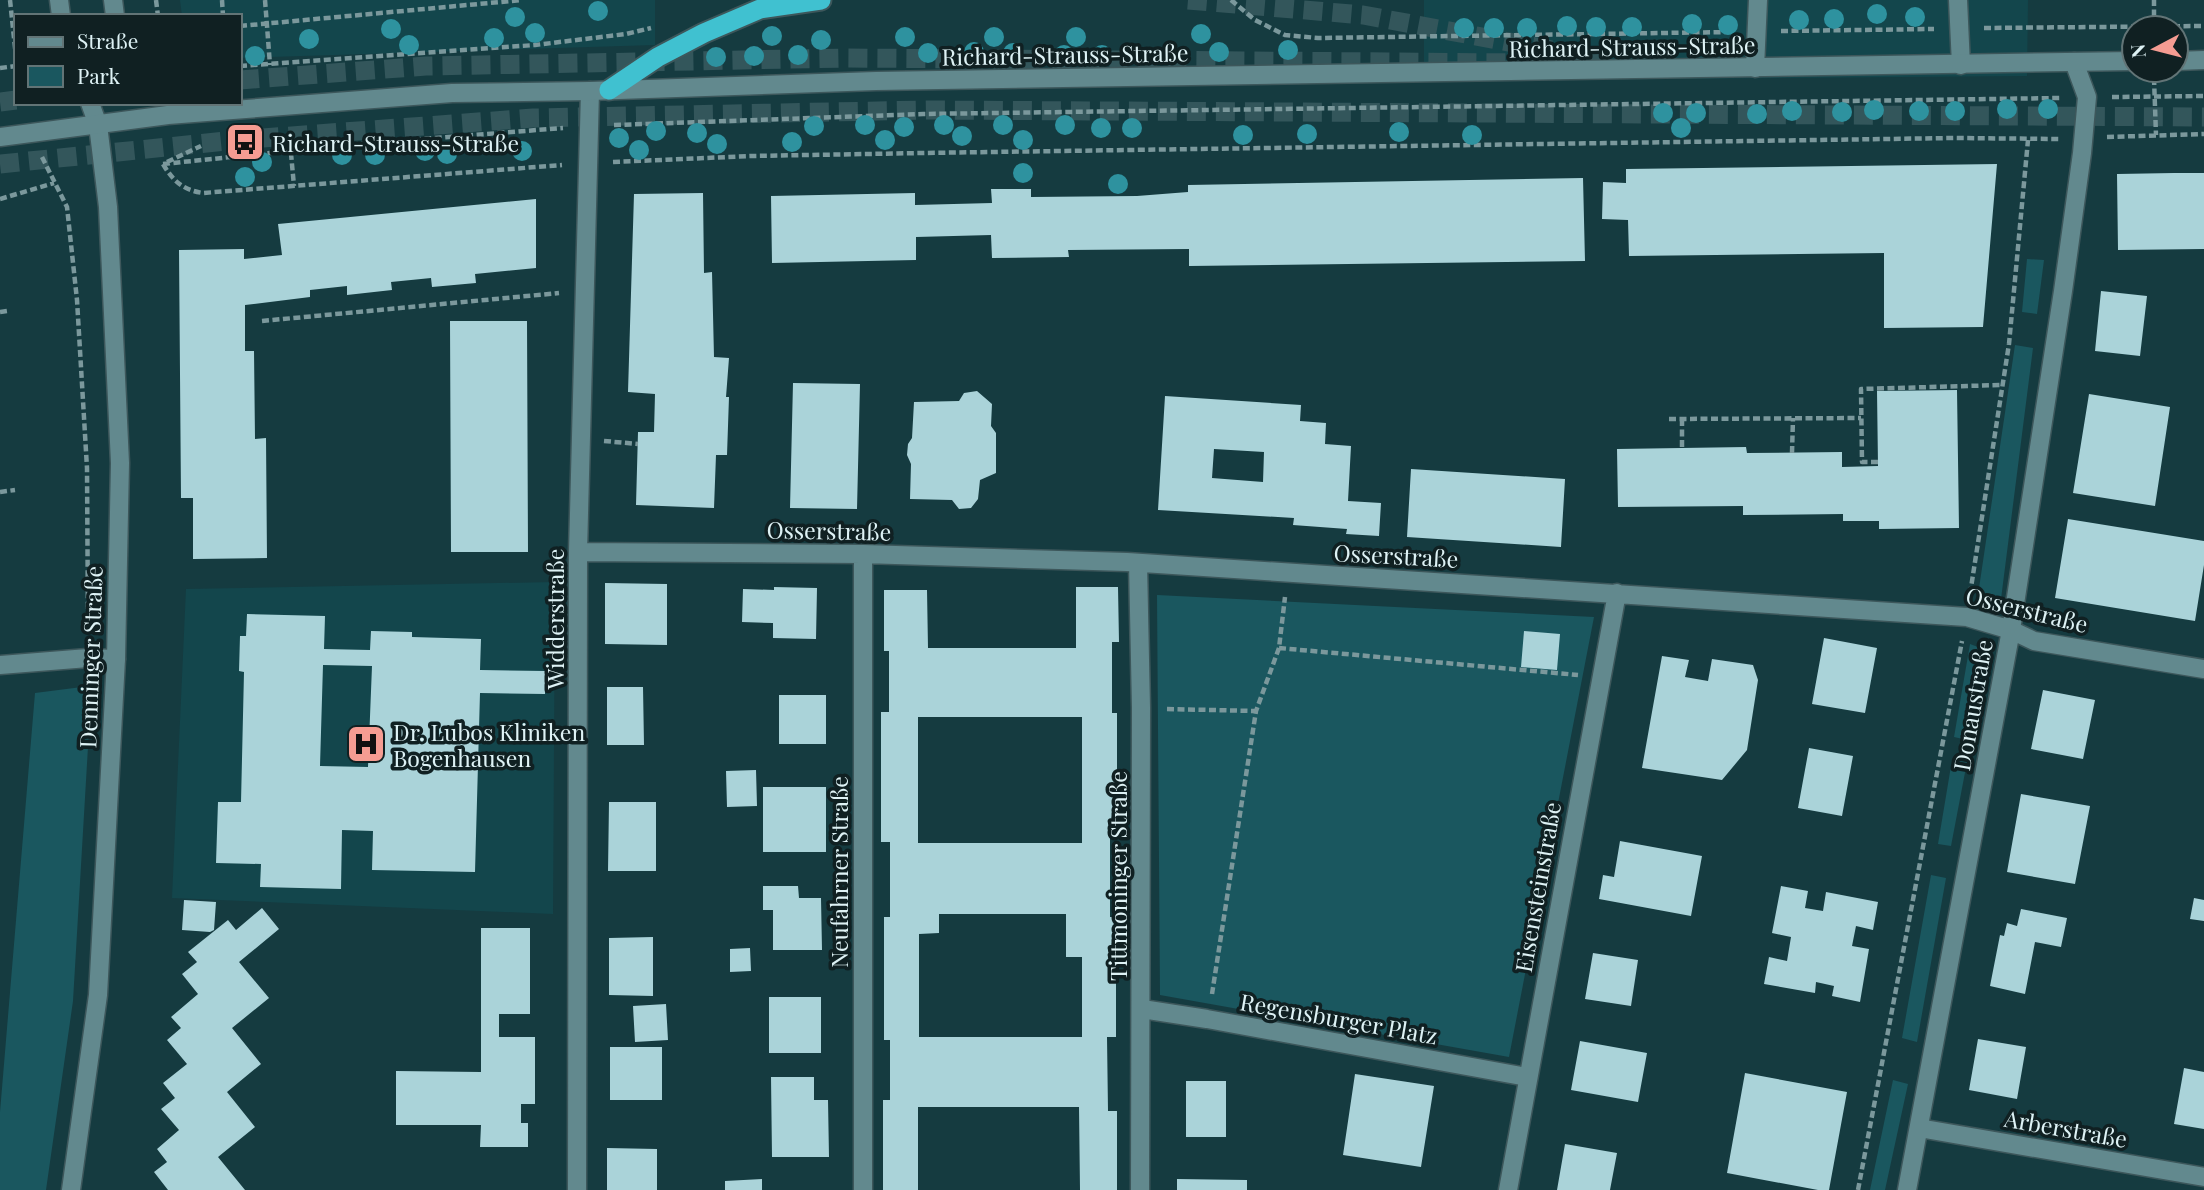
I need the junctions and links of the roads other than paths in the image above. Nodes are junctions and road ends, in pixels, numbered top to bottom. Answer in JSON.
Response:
{"nodes":[{"id":1,"x":821,"y":0,"type":"edge"},
{"id":2,"x":1758,"y":0,"type":"edge"},
{"id":3,"x":1958,"y":0,"type":"edge"},
{"id":4,"x":2120,"y":61,"type":"edge"},
{"id":5,"x":2074,"y":62,"type":"junction"},
{"id":6,"x":1961,"y":65,"type":"junction"},
{"id":7,"x":1755,"y":68,"type":"junction"},
{"id":8,"x":610,"y":90,"type":"junction"},
{"id":9,"x":590,"y":91,"type":"junction"},
{"id":10,"x":91,"y":105,"type":"edge"},
{"id":11,"x":103,"y":105,"type":"edge"},
{"id":12,"x":98,"y":125,"type":"junction"},
{"id":13,"x":0,"y":137,"type":"edge"},
{"id":14,"x":578,"y":552,"type":"junction"},
{"id":15,"x":863,"y":554,"type":"junction"},
{"id":16,"x":1138,"y":563,"type":"junction"},
{"id":17,"x":1617,"y":593,"type":"junction"},
{"id":18,"x":2011,"y":630,"type":"junction"},
{"id":19,"x":116,"y":659,"type":"junction"},
{"id":20,"x":0,"y":665,"type":"edge"},
{"id":21,"x":2204,"y":668,"type":"edge"},
{"id":22,"x":1142,"y":1009,"type":"junction"},
{"id":23,"x":1527,"y":1077,"type":"junction"},
{"id":24,"x":1919,"y":1128,"type":"junction"},
{"id":25,"x":2204,"y":1177,"type":"edge"},
{"id":26,"x":71,"y":1190,"type":"edge"},
{"id":27,"x":578,"y":1190,"type":"edge"},
{"id":28,"x":863,"y":1190,"type":"edge"},
{"id":29,"x":1140,"y":1190,"type":"edge"},
{"id":30,"x":1508,"y":1190,"type":"edge"},
{"id":31,"x":1907,"y":1190,"type":"edge"}],
"edges":[{"from":1,"to":8,"type":"highway"},
{"from":2,"to":7,"type":"street"},
{"from":3,"to":6,"type":"street"},
{"from":4,"to":5,"type":"street","name":"Richard-Strauss-Straße"},
{"from":5,"to":6,"type":"street","name":"Richard-Strauss-Straße"},
{"from":5,"to":18,"type":"street","name":"Donaustraße"},
{"from":6,"to":7,"type":"street","name":"Richard-Strauss-Straße"},
{"from":7,"to":8,"type":"street","name":"Richard-Strauss-Straße"},
{"from":8,"to":9,"type":"street","name":"Richard-Strauss-Straße"},
{"from":9,"to":12,"type":"street","name":"Richard-Strauss-Straße"},
{"from":9,"to":14,"type":"street","name":"Widderstraße"},
{"from":10,"to":12,"type":"street","name":"Denninger Straße"},
{"from":11,"to":12,"type":"street","name":"Denninger Straße"},
{"from":12,"to":13,"type":"street","name":"Richard-Strauss-Straße"},
{"from":12,"to":19,"type":"street","name":"Denninger Straße"},
{"from":14,"to":15,"type":"street","name":"Osserstraße"},
{"from":14,"to":27,"type":"street","name":"Widderstraße"},
{"from":15,"to":16,"type":"street","name":"Osserstraße"},
{"from":15,"to":28,"type":"street","name":"Neufahrner Straße"},
{"from":16,"to":17,"type":"street","name":"Osserstraße"},
{"from":16,"to":22,"type":"street","name":"Tittmoninger Straße"},
{"from":17,"to":18,"type":"street","name":"Osserstraße"},
{"from":17,"to":23,"type":"street","name":"Eisensteinstraße"},
{"from":18,"to":21,"type":"street","name":"Osserstraße"},
{"from":18,"to":24,"type":"street","name":"Donaustraße"},
{"from":19,"to":20,"type":"street"},
{"from":19,"to":26,"type":"street","name":"Denninger Straße"},
{"from":22,"to":23,"type":"street","name":"Regensburger Platz"},
{"from":22,"to":29,"type":"street","name":"Tittmoninger Straße"},
{"from":23,"to":30,"type":"street","name":"Eisensteinstraße"},
{"from":24,"to":25,"type":"street","name":"Arberstraße"},
{"from":24,"to":31,"type":"street","name":"Donaustraße"}]}
